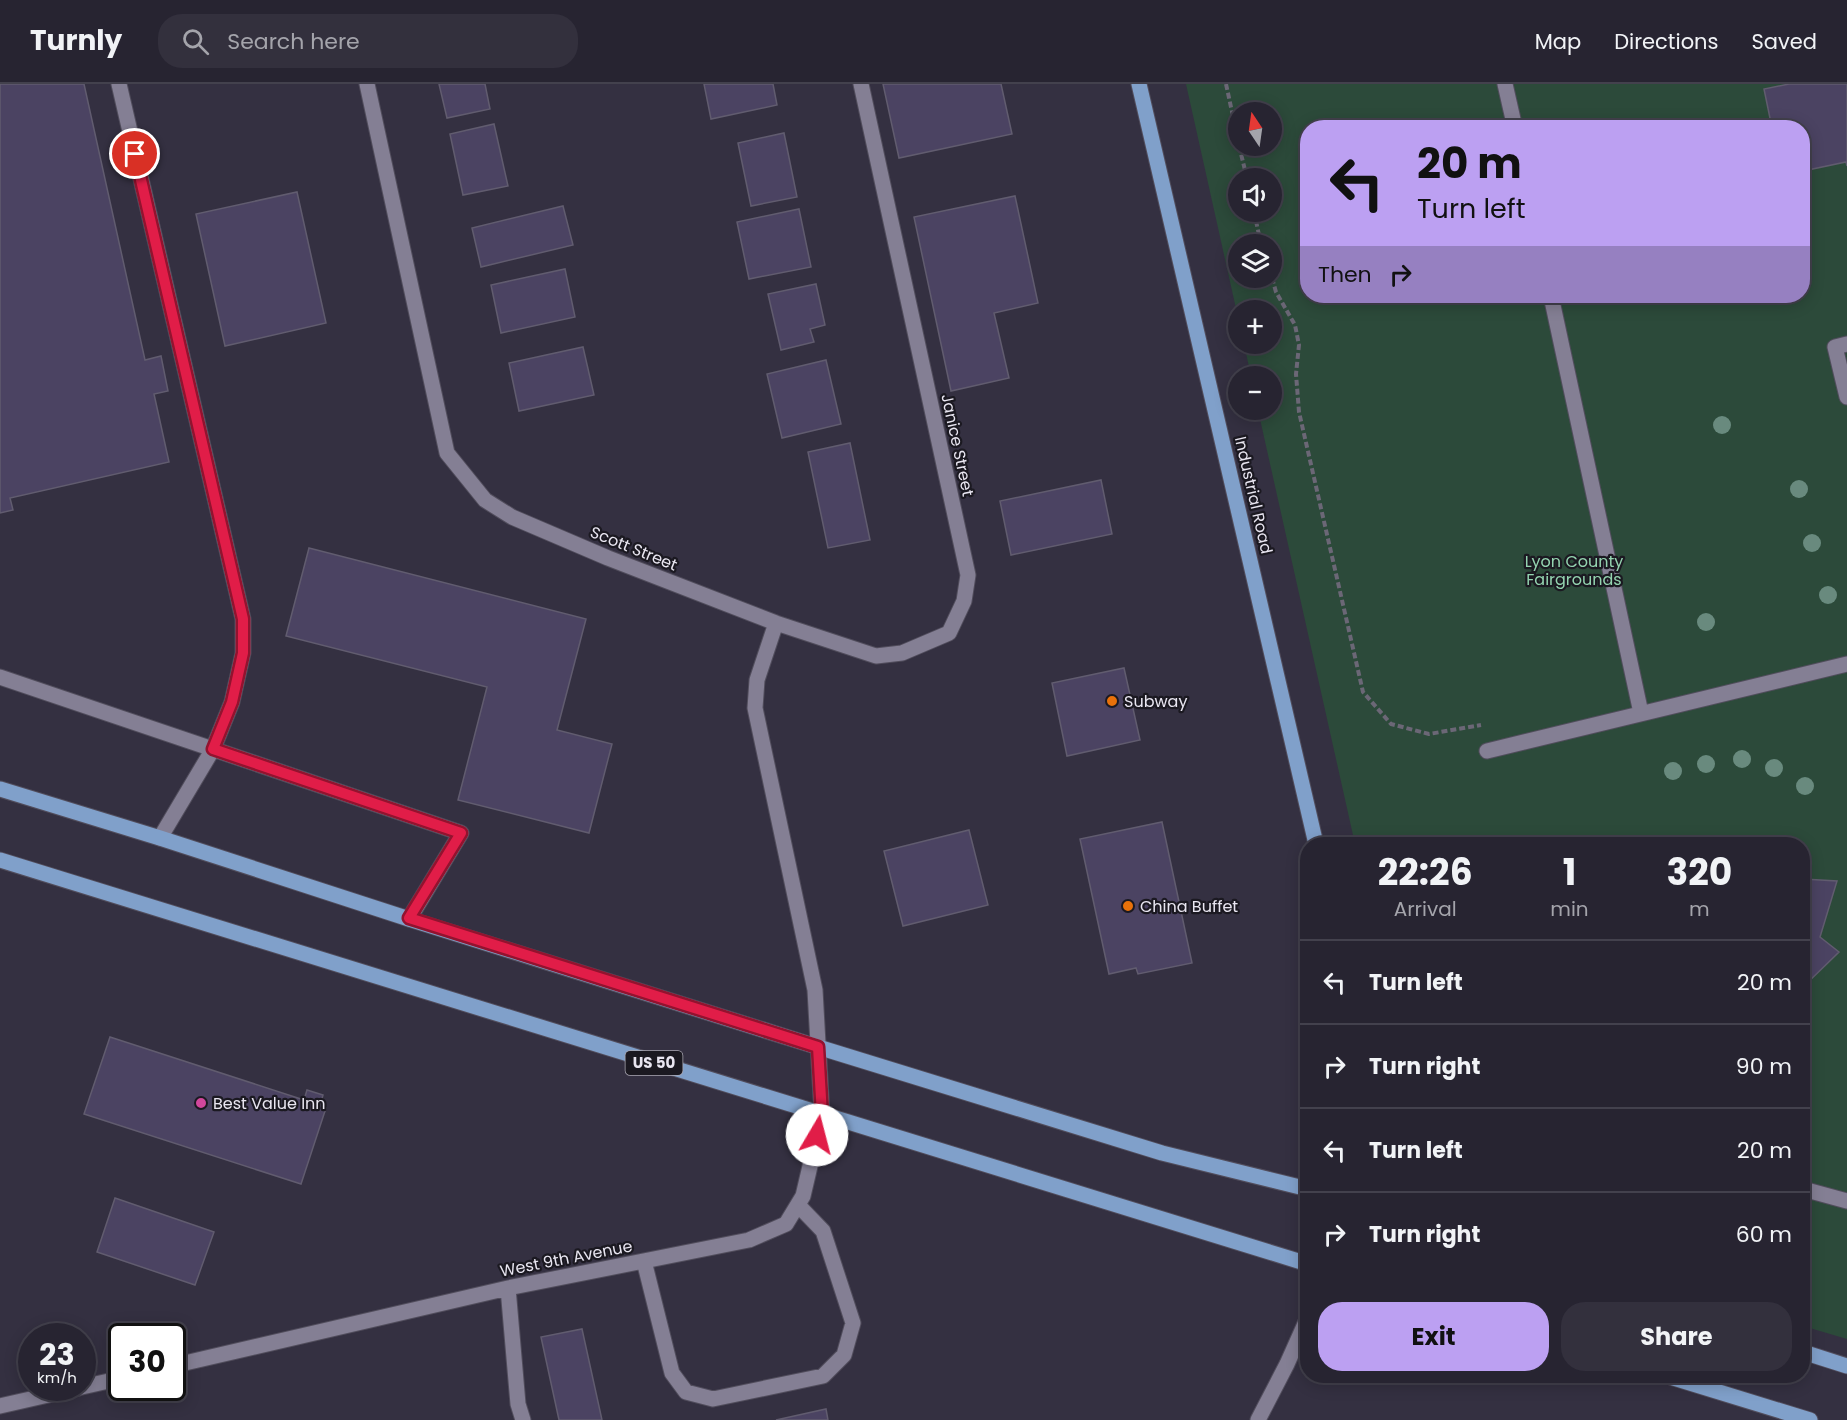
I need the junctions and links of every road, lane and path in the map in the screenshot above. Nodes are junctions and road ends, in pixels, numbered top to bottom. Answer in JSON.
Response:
{"nodes":[{"id":1,"x":119,"y":84,"type":"edge"},
{"id":2,"x":367,"y":84,"type":"edge"},
{"id":3,"x":861,"y":84,"type":"edge"},
{"id":4,"x":1139,"y":84,"type":"edge"},
{"id":5,"x":1226,"y":84,"type":"edge"},
{"id":6,"x":1505,"y":84,"type":"edge"},
{"id":7,"x":1230,"y":102,"type":"edge"},
{"id":8,"x":1513,"y":120,"type":"edge"},
{"id":9,"x":1275,"y":288,"type":"edge"},
{"id":10,"x":1553,"y":303,"type":"edge"},
{"id":11,"x":1847,"y":344,"type":"edge"},
{"id":12,"x":1847,"y":397,"type":"edge"},
{"id":13,"x":777,"y":623,"type":"junction"},
{"id":14,"x":1847,"y":664,"type":"edge"},
{"id":15,"x":0,"y":676,"type":"edge"},
{"id":16,"x":1641,"y":713,"type":"junction"},
{"id":17,"x":1482,"y":725,"type":"dead end"},
{"id":18,"x":213,"y":749,"type":"junction"},
{"id":19,"x":1487,"y":751,"type":"dead end"},
{"id":20,"x":0,"y":789,"type":"edge"},
{"id":21,"x":1314,"y":837,"type":"edge"},
{"id":22,"x":160,"y":838,"type":"junction"},
{"id":23,"x":0,"y":860,"type":"edge"},
{"id":24,"x":409,"y":918,"type":"junction"},
{"id":25,"x":818,"y":1047,"type":"junction"},
{"id":26,"x":822,"y":1115,"type":"junction"},
{"id":27,"x":1300,"y":1187,"type":"edge"},
{"id":28,"x":1810,"y":1191,"type":"edge"},
{"id":29,"x":1847,"y":1201,"type":"edge"},
{"id":30,"x":798,"y":1204,"type":"junction"},
{"id":31,"x":644,"y":1261,"type":"junction"},
{"id":32,"x":1300,"y":1262,"type":"edge"},
{"id":33,"x":508,"y":1288,"type":"junction"},
{"id":34,"x":1300,"y":1335,"type":"edge"},
{"id":35,"x":1810,"y":1354,"type":"edge"},
{"id":36,"x":186,"y":1363,"type":"edge"},
{"id":37,"x":1847,"y":1366,"type":"edge"},
{"id":38,"x":1690,"y":1383,"type":"edge"},
{"id":39,"x":21,"y":1401,"type":"edge"},
{"id":40,"x":0,"y":1406,"type":"edge"},
{"id":41,"x":523,"y":1420,"type":"edge"},
{"id":42,"x":1258,"y":1420,"type":"edge"},
{"id":43,"x":1810,"y":1420,"type":"edge"}],
"edges":[{"from":1,"to":18,"type":"street"},
{"from":2,"to":13,"type":"street","name":"Scott Street"},
{"from":3,"to":13,"type":"street","name":"Janice Street"},
{"from":4,"to":21,"type":"main road","name":"Industrial Road"},
{"from":5,"to":7,"type":"path"},
{"from":6,"to":8,"type":"street"},
{"from":9,"to":17,"type":"path"},
{"from":10,"to":16,"type":"street"},
{"from":11,"to":12,"type":"street"},
{"from":13,"to":25,"type":"street"},
{"from":14,"to":16,"type":"street"},
{"from":15,"to":18,"type":"street"},
{"from":16,"to":19,"type":"street"},
{"from":18,"to":22,"type":"street"},
{"from":18,"to":24,"type":"street"},
{"from":20,"to":22,"type":"main road"},
{"from":22,"to":24,"type":"main road"},
{"from":23,"to":26,"type":"main road","number":"US 50"},
{"from":24,"to":25,"type":"main road"},
{"from":25,"to":26,"type":"street","name":"West 9th Avenue"},
{"from":25,"to":27,"type":"main road"},
{"from":26,"to":30,"type":"street","name":"West 9th Avenue"},
{"from":26,"to":32,"type":"main road","number":"US 50"},
{"from":28,"to":29,"type":"street"},
{"from":30,"to":31,"type":"street","name":"West 9th Avenue"},
{"from":30,"to":31,"type":"street"},
{"from":31,"to":33,"type":"street","name":"West 9th Avenue"},
{"from":33,"to":36,"type":"street","name":"West 9th Avenue"},
{"from":33,"to":41,"type":"street"},
{"from":34,"to":42,"type":"street"},
{"from":35,"to":37,"type":"main road"},
{"from":38,"to":43,"type":"main road"},
{"from":39,"to":40,"type":"street"}]}
